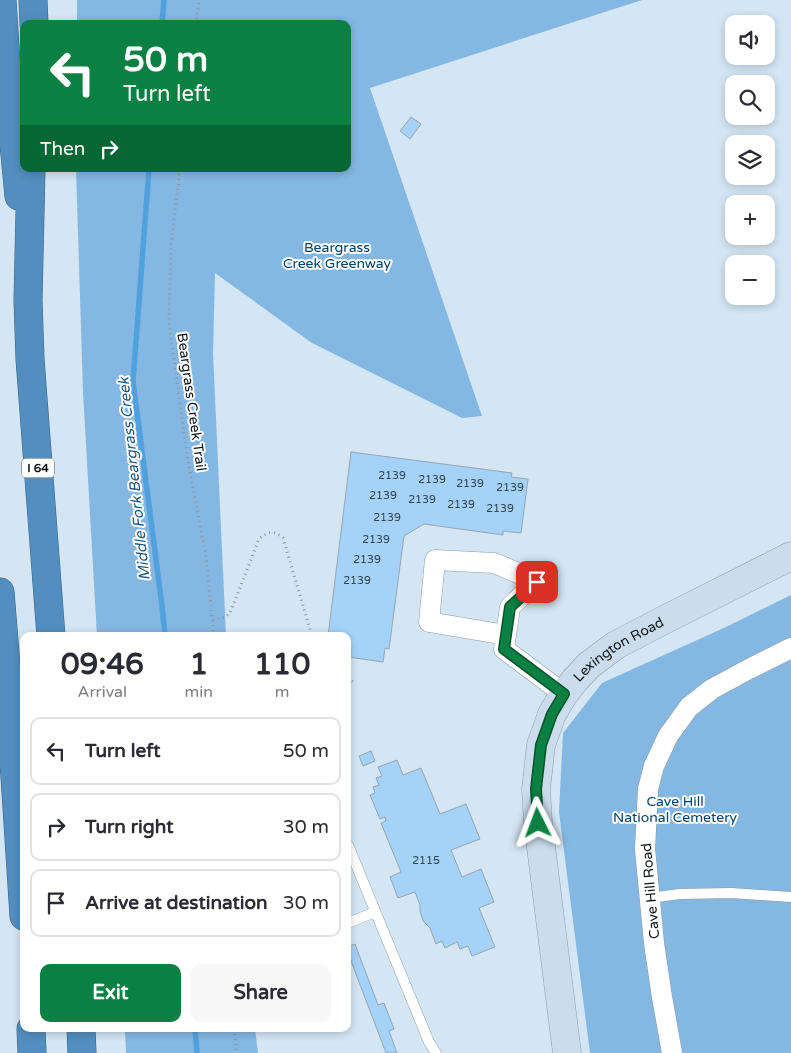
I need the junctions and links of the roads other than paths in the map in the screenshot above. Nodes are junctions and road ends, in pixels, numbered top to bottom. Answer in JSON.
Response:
{"nodes":[{"id":1,"x":2,"y":0,"type":"edge"},
{"id":2,"x":33,"y":0,"type":"edge"},
{"id":3,"x":34,"y":20,"type":"edge"},
{"id":4,"x":31,"y":172,"type":"edge"},
{"id":5,"x":28,"y":300,"type":"junction"},
{"id":6,"x":791,"y":556,"type":"edge"},
{"id":7,"x":0,"y":592,"type":"edge"},
{"id":8,"x":51,"y":632,"type":"edge"},
{"id":9,"x":506,"y":635,"type":"junction"},
{"id":10,"x":791,"y":648,"type":"edge"},
{"id":11,"x":564,"y":694,"type":"junction"},
{"id":12,"x":351,"y":852,"type":"edge"},
{"id":13,"x":20,"y":854,"type":"edge"},
{"id":14,"x":791,"y":897,"type":"edge"},
{"id":15,"x":649,"y":898,"type":"junction"},
{"id":16,"x":375,"y":912,"type":"junction"},
{"id":17,"x":351,"y":922,"type":"edge"},
{"id":18,"x":30,"y":1032,"type":"edge"},
{"id":19,"x":81,"y":1032,"type":"edge"},
{"id":20,"x":32,"y":1053,"type":"edge"},
{"id":21,"x":82,"y":1053,"type":"edge"},
{"id":22,"x":436,"y":1053,"type":"edge"},
{"id":23,"x":566,"y":1053,"type":"edge"},
{"id":24,"x":672,"y":1053,"type":"edge"}],
"edges":[{"from":1,"to":5,"type":"highway","number":"I 64"},
{"from":2,"to":3,"type":"highway"},
{"from":4,"to":5,"type":"highway"},
{"from":5,"to":8,"type":"highway","number":"I 64"},
{"from":6,"to":11,"type":"main road","name":"Lexington Road"},
{"from":7,"to":13,"type":"highway"},
{"from":9,"to":9,"type":"street"},
{"from":9,"to":11,"type":"street"},
{"from":10,"to":15,"type":"street","name":"Cave Hill Road"},
{"from":11,"to":23,"type":"main road","name":"Lexington Road"},
{"from":12,"to":16,"type":"lane"},
{"from":14,"to":15,"type":"lane"},
{"from":15,"to":24,"type":"street","name":"Cave Hill Road"},
{"from":16,"to":17,"type":"lane"},
{"from":16,"to":22,"type":"lane"},
{"from":18,"to":20,"type":"highway"},
{"from":19,"to":21,"type":"highway"}]}
